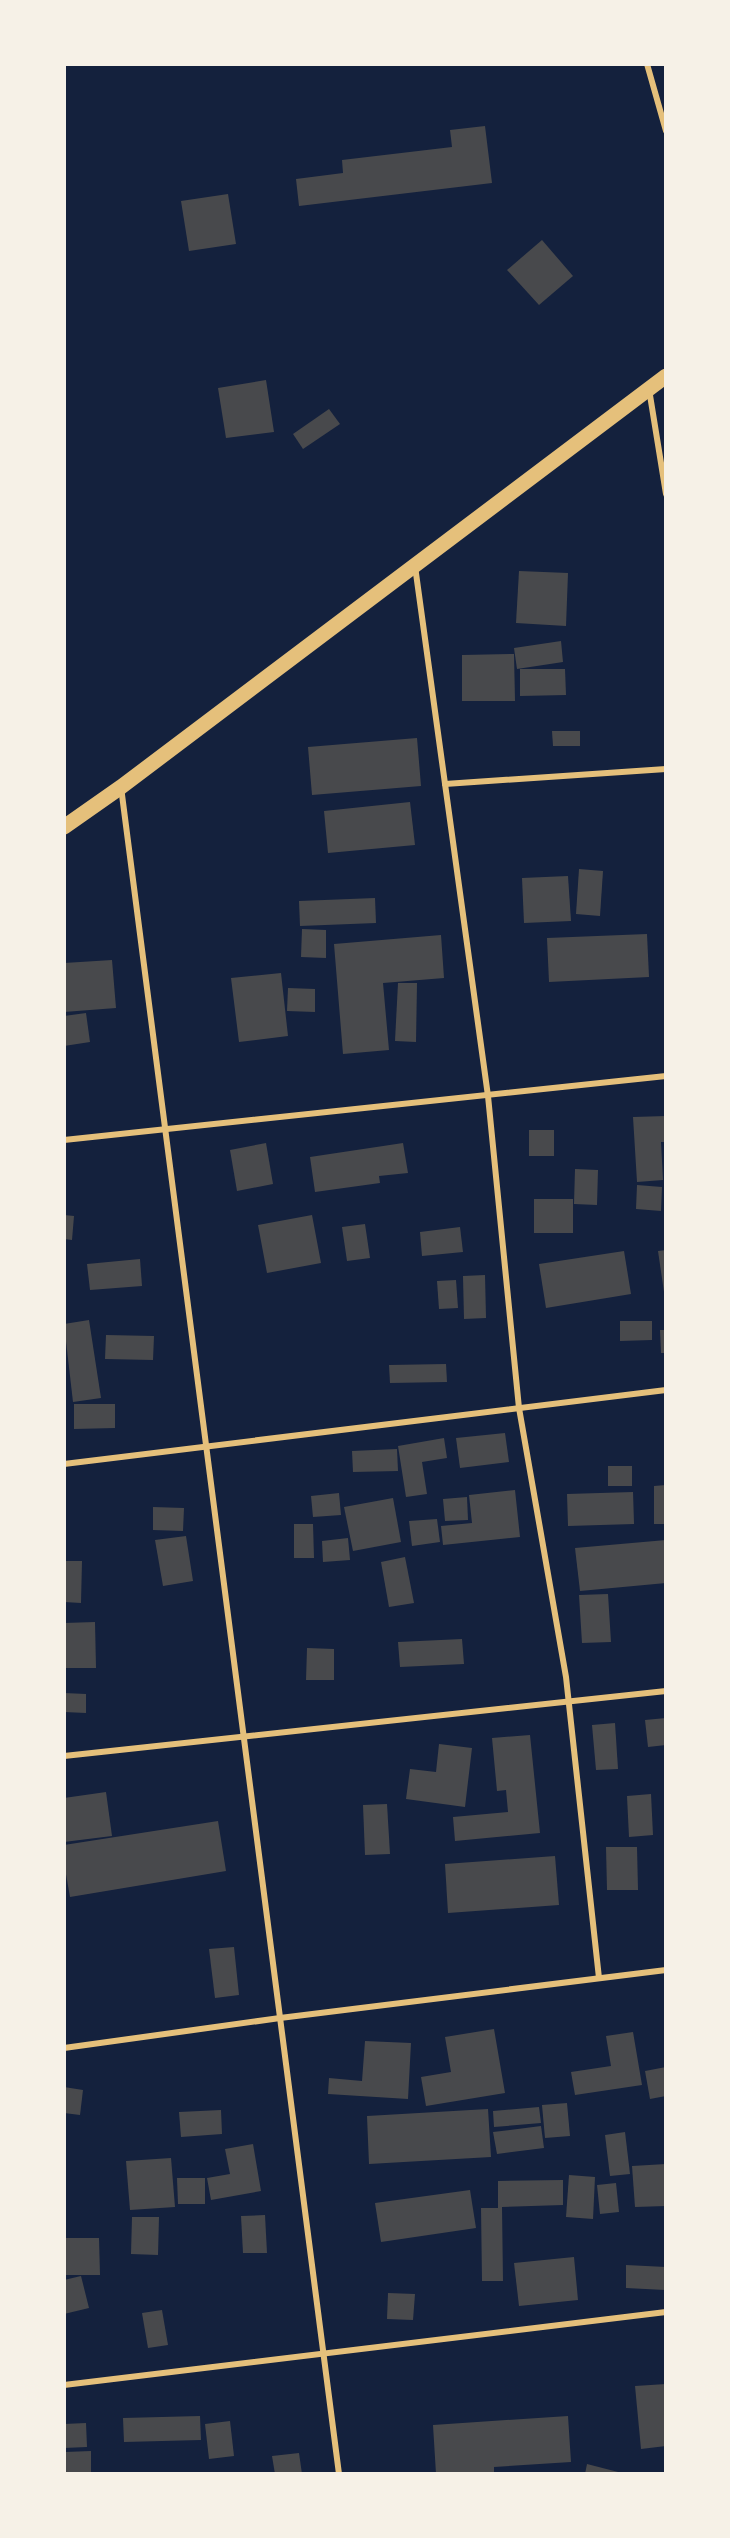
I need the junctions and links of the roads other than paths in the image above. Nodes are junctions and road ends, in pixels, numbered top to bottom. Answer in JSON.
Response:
{"nodes":[{"id":1,"x":647,"y":64,"type":"edge"},
{"id":2,"x":666,"y":131,"type":"edge"},
{"id":3,"x":666,"y":376,"type":"edge"},
{"id":4,"x":649,"y":388,"type":"junction"},
{"id":5,"x":665,"y":491,"type":"edge"},
{"id":6,"x":415,"y":565,"type":"junction"},
{"id":7,"x":666,"y":769,"type":"edge"},
{"id":8,"x":445,"y":784,"type":"junction"},
{"id":9,"x":121,"y":787,"type":"junction"},
{"id":10,"x":64,"y":827,"type":"edge"},
{"id":11,"x":666,"y":1076,"type":"edge"},
{"id":12,"x":488,"y":1096,"type":"junction"},
{"id":13,"x":166,"y":1130,"type":"junction"},
{"id":14,"x":64,"y":1140,"type":"edge"},
{"id":15,"x":666,"y":1390,"type":"edge"},
{"id":16,"x":519,"y":1408,"type":"junction"},
{"id":17,"x":207,"y":1447,"type":"junction"},
{"id":18,"x":64,"y":1464,"type":"edge"},
{"id":19,"x":666,"y":1691,"type":"edge"},
{"id":20,"x":569,"y":1702,"type":"junction"},
{"id":21,"x":243,"y":1737,"type":"junction"},
{"id":22,"x":64,"y":1756,"type":"edge"},
{"id":23,"x":666,"y":1970,"type":"edge"},
{"id":24,"x":599,"y":1978,"type":"junction"},
{"id":25,"x":280,"y":2018,"type":"junction"},
{"id":26,"x":64,"y":2048,"type":"edge"},
{"id":27,"x":666,"y":2312,"type":"edge"},
{"id":28,"x":323,"y":2354,"type":"junction"},
{"id":29,"x":64,"y":2385,"type":"edge"},
{"id":30,"x":339,"y":2474,"type":"edge"}],
"edges":[{"from":1,"to":2,"type":"street"},
{"from":3,"to":4,"type":"main road"},
{"from":4,"to":5,"type":"street"},
{"from":4,"to":6,"type":"main road"},
{"from":6,"to":8,"type":"street"},
{"from":6,"to":9,"type":"main road"},
{"from":7,"to":8,"type":"street"},
{"from":8,"to":12,"type":"street"},
{"from":9,"to":10,"type":"main road"},
{"from":9,"to":13,"type":"street"},
{"from":11,"to":12,"type":"street"},
{"from":12,"to":13,"type":"street"},
{"from":12,"to":16,"type":"street"},
{"from":13,"to":14,"type":"street"},
{"from":13,"to":17,"type":"street"},
{"from":15,"to":16,"type":"street"},
{"from":16,"to":17,"type":"street"},
{"from":16,"to":20,"type":"street"},
{"from":17,"to":18,"type":"street"},
{"from":17,"to":21,"type":"street"},
{"from":19,"to":20,"type":"street"},
{"from":20,"to":21,"type":"street"},
{"from":20,"to":24,"type":"street"},
{"from":21,"to":22,"type":"street"},
{"from":21,"to":25,"type":"street"},
{"from":23,"to":24,"type":"street"},
{"from":24,"to":25,"type":"street"},
{"from":25,"to":26,"type":"street"},
{"from":25,"to":28,"type":"street"},
{"from":27,"to":28,"type":"street"},
{"from":28,"to":29,"type":"street"},
{"from":28,"to":30,"type":"street"}]}
